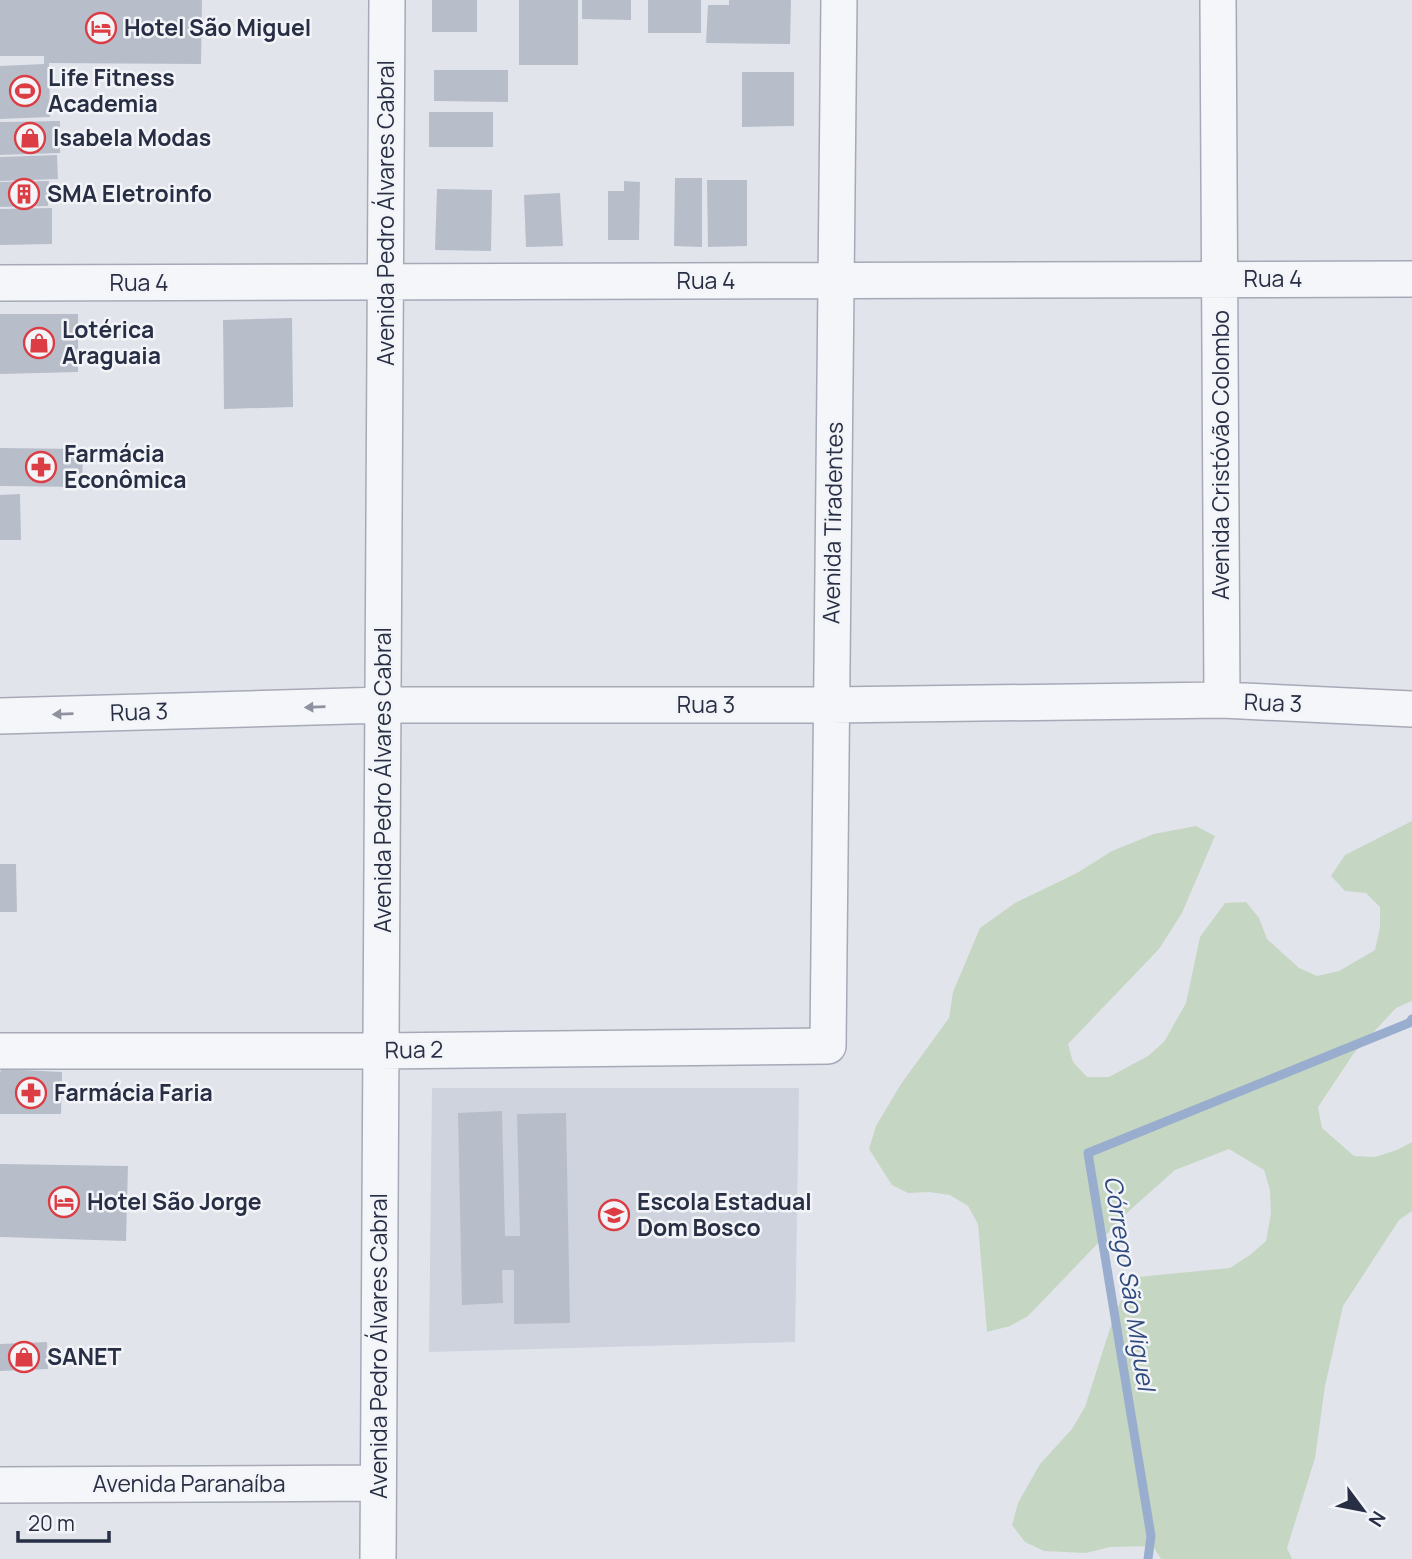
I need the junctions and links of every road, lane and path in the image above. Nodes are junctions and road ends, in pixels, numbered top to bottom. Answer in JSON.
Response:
{"nodes":[{"id":1,"x":387,"y":0,"type":"edge"},
{"id":2,"x":839,"y":0,"type":"edge"},
{"id":3,"x":1218,"y":0,"type":"edge"},
{"id":4,"x":1412,"y":279,"type":"edge"},
{"id":5,"x":1220,"y":280,"type":"junction"},
{"id":6,"x":836,"y":281,"type":"junction"},
{"id":7,"x":386,"y":282,"type":"junction"},
{"id":8,"x":0,"y":283,"type":"edge"},
{"id":9,"x":1222,"y":701,"type":"junction"},
{"id":10,"x":383,"y":705,"type":"junction"},
{"id":11,"x":831,"y":705,"type":"junction"},
{"id":12,"x":1412,"y":709,"type":"edge"},
{"id":13,"x":0,"y":716,"type":"edge"},
{"id":14,"x":828,"y":1046,"type":"joint"},
{"id":15,"x":0,"y":1051,"type":"edge"},
{"id":16,"x":381,"y":1051,"type":"junction"},
{"id":17,"x":379,"y":1483,"type":"junction"},
{"id":18,"x":0,"y":1485,"type":"edge"},
{"id":19,"x":378,"y":1559,"type":"edge"}],
"edges":[{"from":1,"to":7,"type":"street","name":"Avenida Pedro Álvares Cabral"},
{"from":2,"to":6,"type":"street","name":"Avenida Tiradentes"},
{"from":3,"to":5,"type":"street","name":"Avenida Cristóvão Colombo"},
{"from":4,"to":5,"type":"street","name":"Rua 4"},
{"from":5,"to":6,"type":"street","name":"Rua 4"},
{"from":5,"to":9,"type":"street","name":"Avenida Cristóvão Colombo"},
{"from":6,"to":7,"type":"street","name":"Rua 4"},
{"from":6,"to":11,"type":"street","name":"Avenida Tiradentes"},
{"from":7,"to":8,"type":"street","name":"Rua 4"},
{"from":7,"to":10,"type":"street","name":"Avenida Pedro Álvares Cabral"},
{"from":9,"to":11,"type":"street","name":"Rua 3"},
{"from":9,"to":12,"type":"street","name":"Rua 3"},
{"from":10,"to":11,"type":"street","name":"Rua 3"},
{"from":10,"to":13,"type":"street","name":"Rua 3","one_way":true},
{"from":10,"to":16,"type":"street","name":"Avenida Pedro Álvares Cabral"},
{"from":11,"to":14,"type":"street","name":"Avenida Tiradentes"},
{"from":14,"to":16,"type":"street","name":"Rua 2"},
{"from":15,"to":16,"type":"street","name":"Rua 2"},
{"from":16,"to":17,"type":"street","name":"Avenida Pedro Álvares Cabral"},
{"from":17,"to":18,"type":"street","name":"Avenida Paranaíba"},
{"from":17,"to":19,"type":"street","name":"Avenida Pedro Álvares Cabral"}]}
